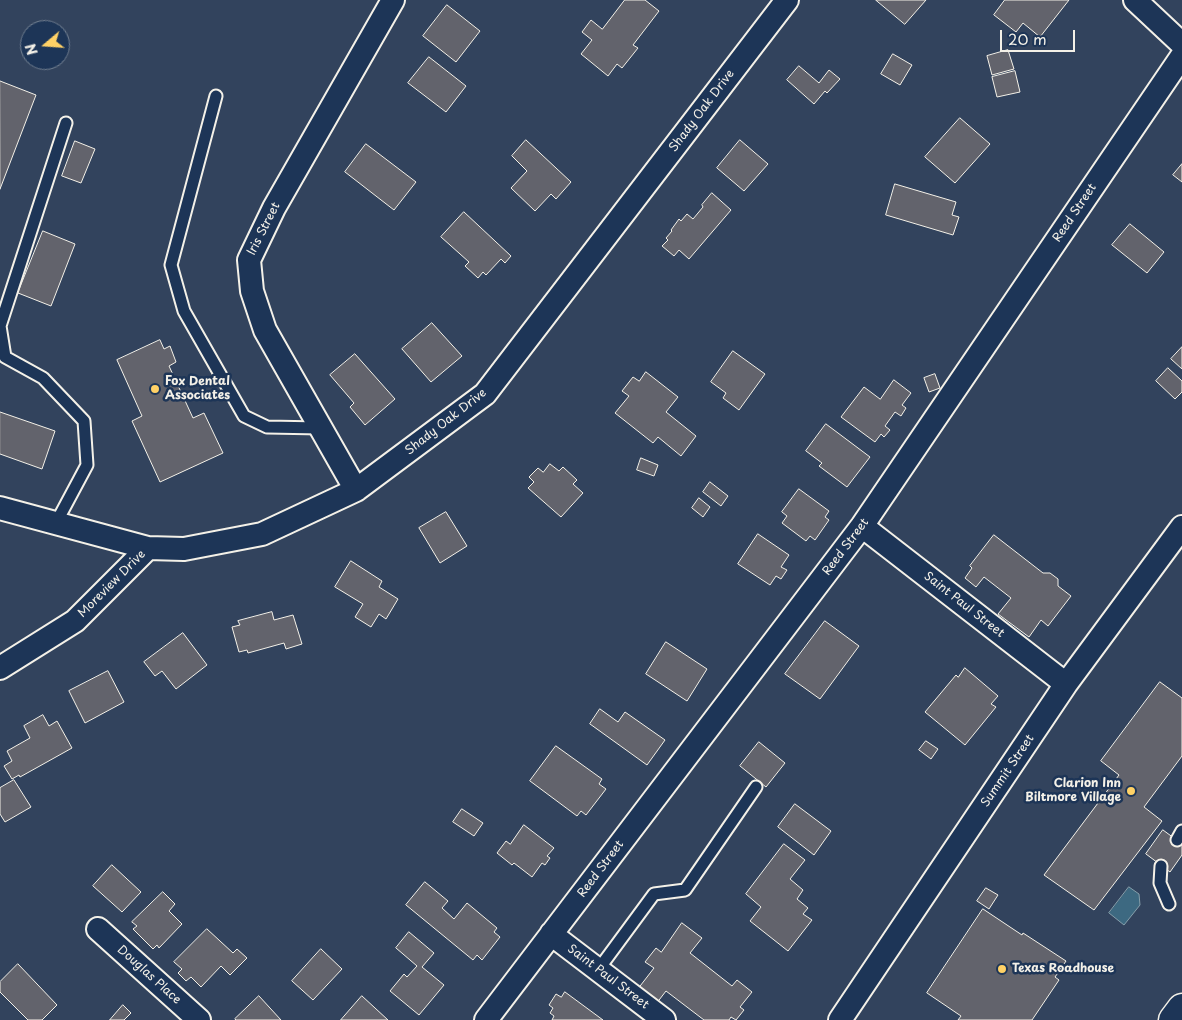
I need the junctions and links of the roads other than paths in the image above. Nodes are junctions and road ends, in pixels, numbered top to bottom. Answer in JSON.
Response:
{"nodes":[{"id":1,"x":393,"y":0,"type":"edge"},
{"id":2,"x":787,"y":0,"type":"edge"},
{"id":3,"x":1135,"y":0,"type":"edge"},
{"id":4,"x":1182,"y":44,"type":"edge"},
{"id":5,"x":1182,"y":56,"type":"edge"},
{"id":6,"x":216,"y":96,"type":"dead end"},
{"id":7,"x":66,"y":123,"type":"dead end"},
{"id":8,"x":321,"y":428,"type":"junction"},
{"id":9,"x":356,"y":490,"type":"junction"},
{"id":10,"x":0,"y":508,"type":"edge"},
{"id":11,"x":56,"y":523,"type":"junction"},
{"id":12,"x":862,"y":526,"type":"junction"},
{"id":13,"x":1182,"y":527,"type":"edge"},
{"id":14,"x":148,"y":548,"type":"junction"},
{"id":15,"x":0,"y":668,"type":"edge"},
{"id":16,"x":1066,"y":684,"type":"junction"},
{"id":17,"x":756,"y":787,"type":"dead end"},
{"id":18,"x":1161,"y":866,"type":"dead end"},
{"id":19,"x":1169,"y":904,"type":"dead end"},
{"id":20,"x":98,"y":929,"type":"dead end"},
{"id":21,"x":551,"y":934,"type":"junction"},
{"id":22,"x":598,"y":970,"type":"junction"},
{"id":23,"x":1182,"y":1008,"type":"edge"},
{"id":24,"x":199,"y":1020,"type":"edge"},
{"id":25,"x":486,"y":1020,"type":"edge"},
{"id":26,"x":664,"y":1020,"type":"edge"},
{"id":27,"x":840,"y":1020,"type":"edge"},
{"id":28,"x":1173,"y":1020,"type":"edge"}],
"edges":[{"from":1,"to":8,"type":"street","name":"Iris Street"},
{"from":2,"to":9,"type":"street","name":"Shady Oak Drive"},
{"from":3,"to":4,"type":"street"},
{"from":5,"to":12,"type":"street","name":"Reed Street"},
{"from":6,"to":8,"type":"lane"},
{"from":7,"to":11,"type":"lane"},
{"from":8,"to":9,"type":"street","name":"Iris Street"},
{"from":9,"to":14,"type":"street","name":"Shady Oak Drive"},
{"from":10,"to":11,"type":"street","name":"Shady Oak Drive"},
{"from":11,"to":14,"type":"street","name":"Shady Oak Drive"},
{"from":12,"to":16,"type":"street","name":"Saint Paul Street"},
{"from":12,"to":21,"type":"street","name":"Reed Street"},
{"from":13,"to":16,"type":"street","name":"Summit Street"},
{"from":14,"to":15,"type":"street","name":"Moreview Drive"},
{"from":16,"to":27,"type":"street","name":"Summit Street"},
{"from":17,"to":22,"type":"lane"},
{"from":18,"to":19,"type":"lane"},
{"from":20,"to":24,"type":"street","name":"Douglas Place"},
{"from":21,"to":22,"type":"street","name":"Saint Paul Street"},
{"from":21,"to":25,"type":"street","name":"Reed Street"},
{"from":22,"to":26,"type":"street","name":"Saint Paul Street"},
{"from":23,"to":28,"type":"main road"}]}
